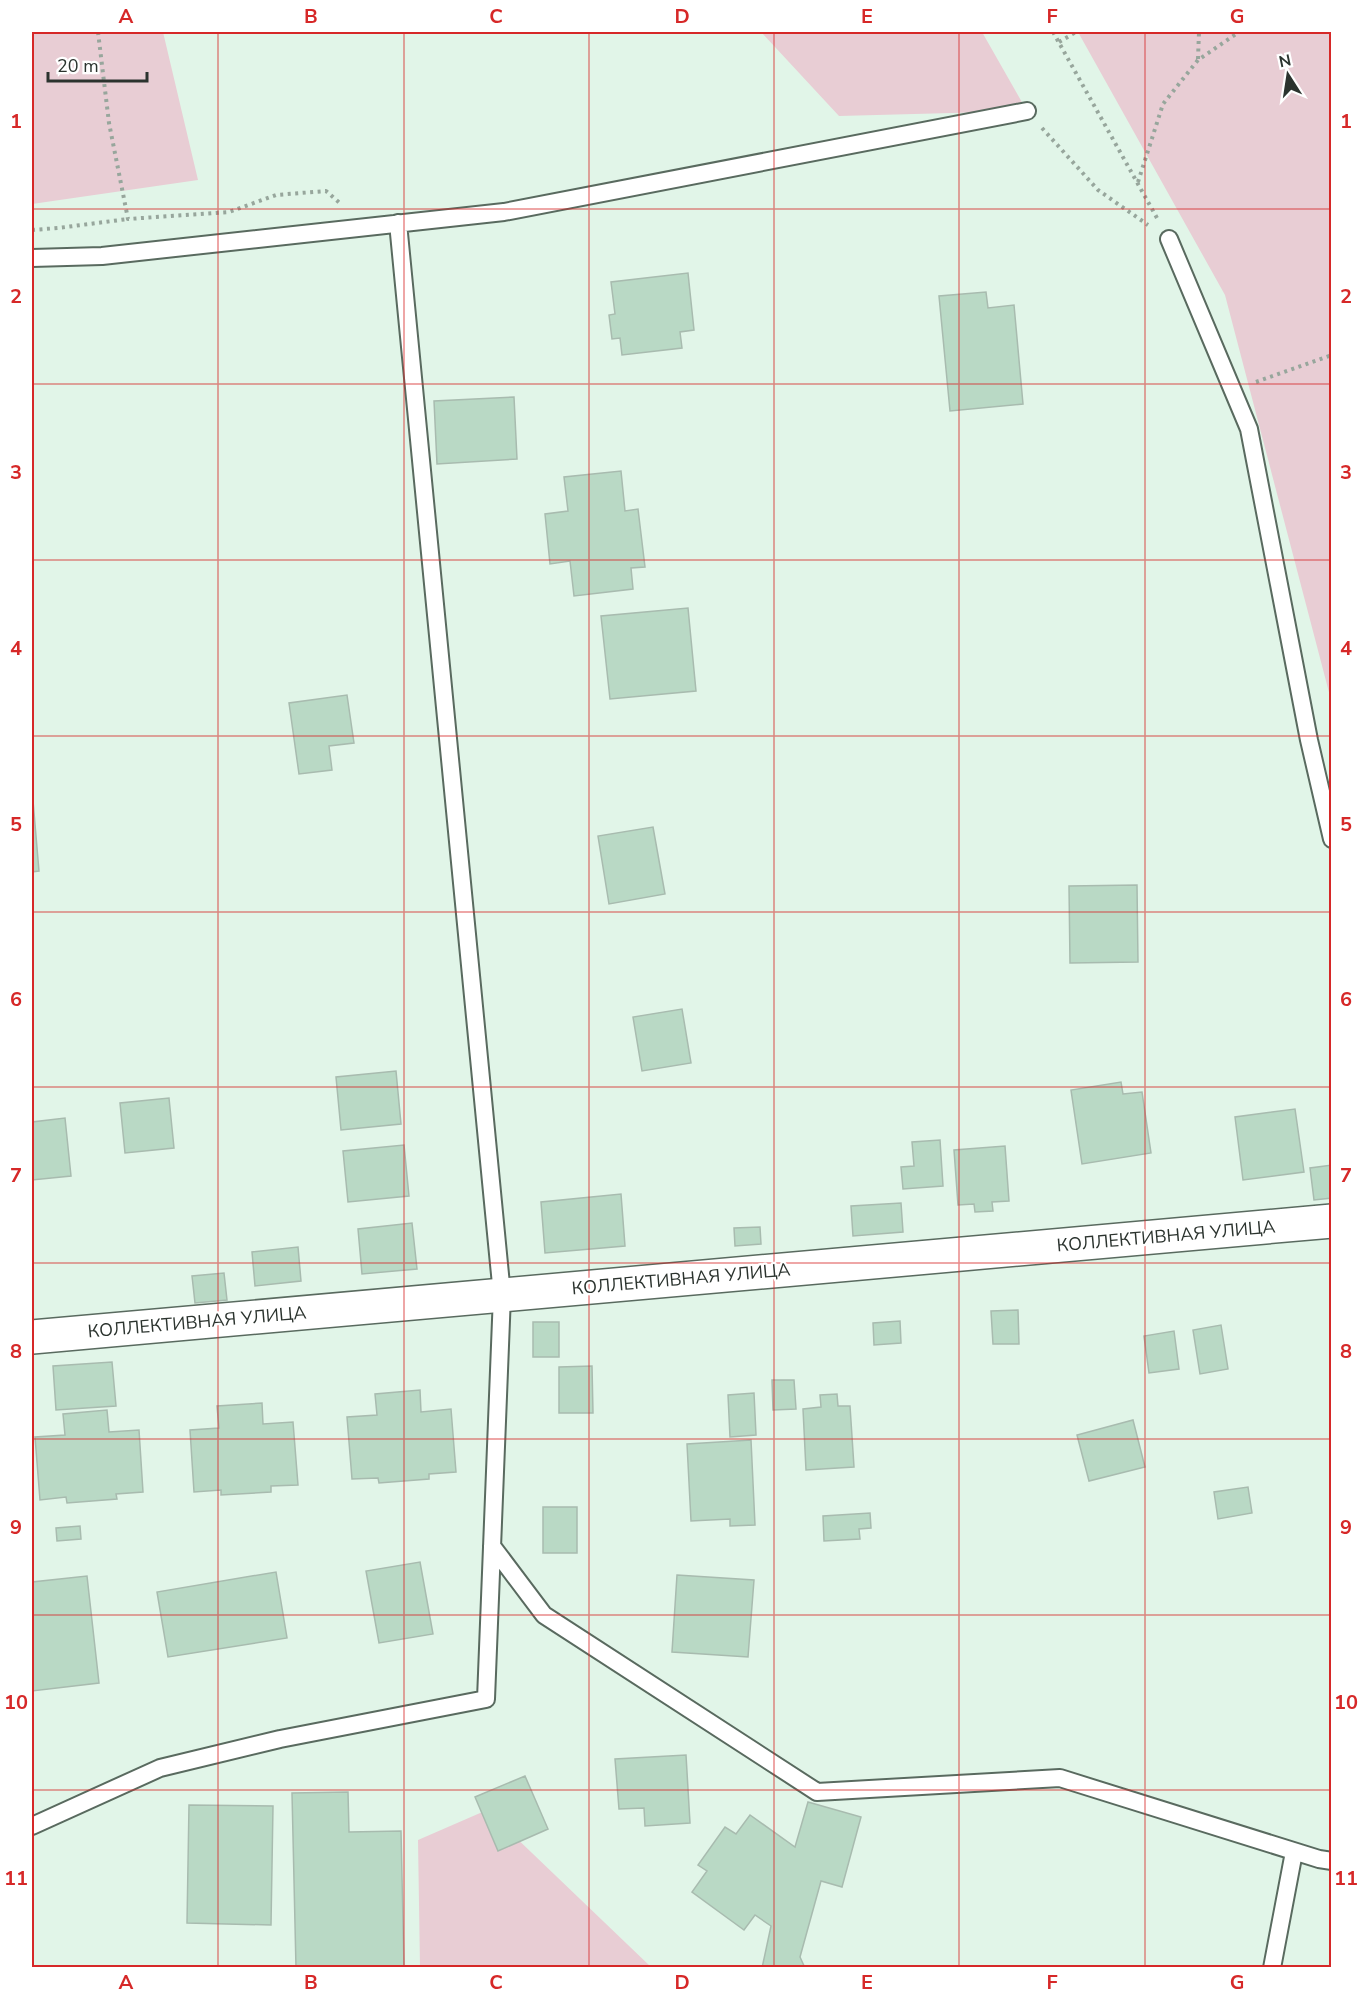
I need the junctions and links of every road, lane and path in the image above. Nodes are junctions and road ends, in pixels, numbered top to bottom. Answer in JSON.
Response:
{"nodes":[{"id":1,"x":98,"y":32,"type":"edge"},
{"id":2,"x":1053,"y":32,"type":"edge"},
{"id":3,"x":1076,"y":32,"type":"edge"},
{"id":4,"x":1199,"y":32,"type":"edge"},
{"id":5,"x":1239,"y":32,"type":"edge"},
{"id":6,"x":1059,"y":42,"type":"junction"},
{"id":7,"x":1198,"y":60,"type":"junction"},
{"id":8,"x":1027,"y":111,"type":"joint"},
{"id":9,"x":1137,"y":183,"type":"junction"},
{"id":10,"x":128,"y":219,"type":"junction"},
{"id":11,"x":398,"y":223,"type":"junction"},
{"id":12,"x":367,"y":227,"type":"junction"},
{"id":13,"x":32,"y":230,"type":"edge"},
{"id":14,"x":1169,"y":239,"type":"junction"},
{"id":15,"x":32,"y":258,"type":"edge"},
{"id":16,"x":1332,"y":354,"type":"edge"},
{"id":17,"x":1233,"y":391,"type":"junction"},
{"id":18,"x":1332,"y":839,"type":"edge"},
{"id":19,"x":1332,"y":1221,"type":"edge"},
{"id":20,"x":502,"y":1295,"type":"junction"},
{"id":21,"x":32,"y":1337,"type":"edge"},
{"id":22,"x":492,"y":1546,"type":"junction"},
{"id":23,"x":32,"y":1826,"type":"edge"},
{"id":24,"x":1294,"y":1852,"type":"junction"},
{"id":25,"x":1332,"y":1861,"type":"edge"},
{"id":26,"x":1272,"y":1968,"type":"edge"}],
"edges":[{"from":1,"to":10,"type":"path"},
{"from":2,"to":6,"type":"path"},
{"from":3,"to":6,"type":"path"},
{"from":4,"to":7,"type":"path"},
{"from":5,"to":7,"type":"path"},
{"from":6,"to":9,"type":"path"},
{"from":7,"to":9,"type":"path"},
{"from":8,"to":11,"type":"lane"},
{"from":8,"to":14,"type":"path"},
{"from":9,"to":14,"type":"path"},
{"from":10,"to":12,"type":"path"},
{"from":10,"to":13,"type":"path"},
{"from":11,"to":12,"type":"lane"},
{"from":11,"to":20,"type":"lane"},
{"from":12,"to":15,"type":"lane"},
{"from":14,"to":17,"type":"lane"},
{"from":16,"to":17,"type":"path"},
{"from":17,"to":18,"type":"lane"},
{"from":19,"to":20,"type":"street","name":"КОЛЛЕКТИВНАЯ УЛИЦА"},
{"from":20,"to":21,"type":"street","name":"КОЛЛЕКТИВНАЯ УЛИЦА"},
{"from":20,"to":22,"type":"lane"},
{"from":22,"to":23,"type":"lane"},
{"from":22,"to":24,"type":"lane"},
{"from":24,"to":25,"type":"lane"},
{"from":24,"to":26,"type":"lane"}]}
